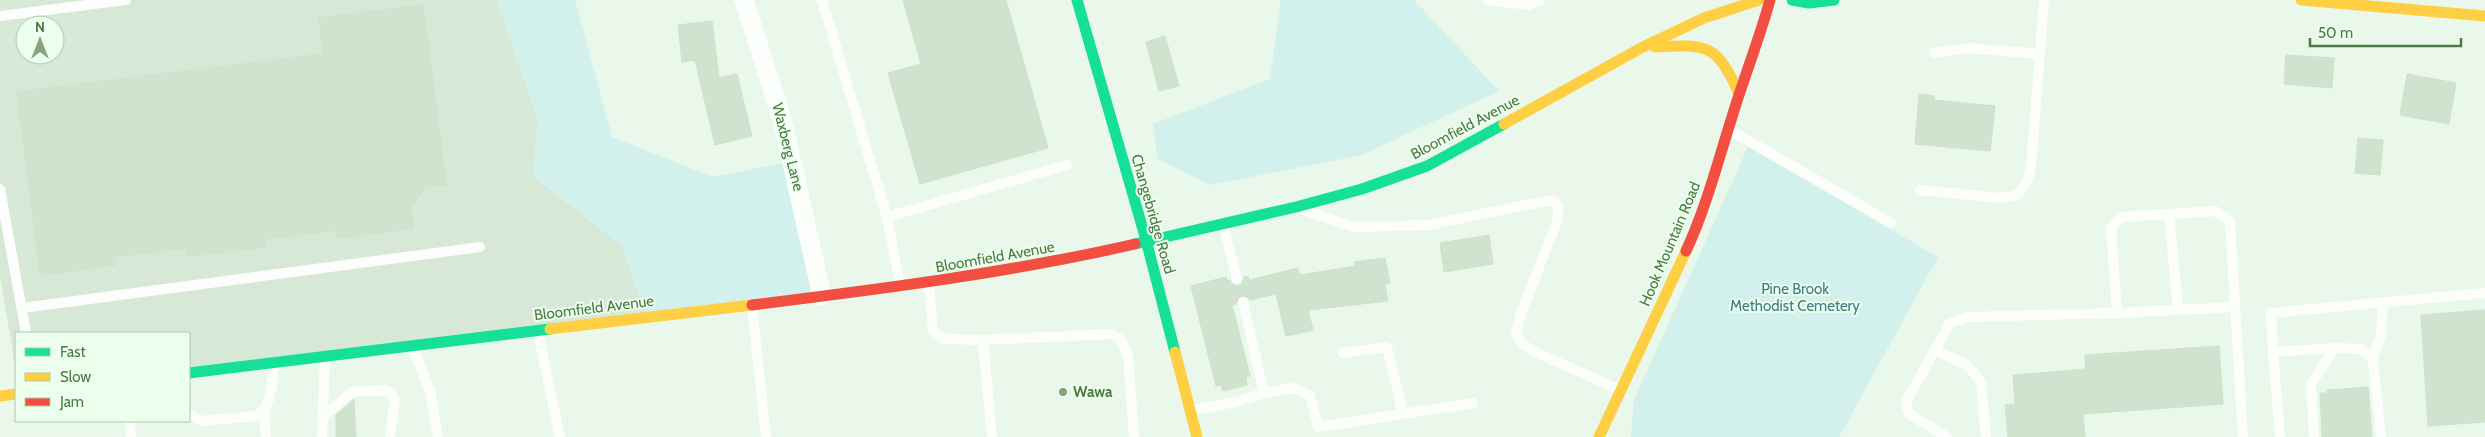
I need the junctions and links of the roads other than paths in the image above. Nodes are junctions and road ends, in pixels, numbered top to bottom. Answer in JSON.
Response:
{"nodes":[{"id":1,"x":126,"y":0,"type":"edge"},
{"id":2,"x":744,"y":0,"type":"edge"},
{"id":3,"x":822,"y":0,"type":"edge"},
{"id":4,"x":1077,"y":0,"type":"edge"},
{"id":5,"x":1487,"y":0,"type":"edge"},
{"id":6,"x":1540,"y":0,"type":"edge"},
{"id":7,"x":1759,"y":0,"type":"edge"},
{"id":8,"x":1770,"y":0,"type":"edge"},
{"id":9,"x":1792,"y":0,"type":"edge"},
{"id":10,"x":1834,"y":0,"type":"edge"},
{"id":11,"x":2044,"y":0,"type":"edge"},
{"id":12,"x":2301,"y":0,"type":"edge"},
{"id":13,"x":1689,"y":12,"type":"dead end"},
{"id":14,"x":0,"y":16,"type":"edge"},
{"id":15,"x":2485,"y":16,"type":"edge"},
{"id":16,"x":1641,"y":48,"type":"junction"},
{"id":17,"x":1934,"y":53,"type":"dead end"},
{"id":18,"x":2040,"y":54,"type":"junction"},
{"id":19,"x":1739,"y":94,"type":"junction"},
{"id":20,"x":1729,"y":129,"type":"junction"},
{"id":21,"x":1067,"y":165,"type":"dead end"},
{"id":22,"x":0,"y":189,"type":"edge"},
{"id":23,"x":1920,"y":190,"type":"dead end"},
{"id":24,"x":1296,"y":207,"type":"junction"},
{"id":25,"x":2170,"y":214,"type":"junction"},
{"id":26,"x":886,"y":217,"type":"junction"},
{"id":27,"x":1223,"y":223,"type":"junction"},
{"id":28,"x":1891,"y":223,"type":"dead end"},
{"id":29,"x":1146,"y":240,"type":"junction"},
{"id":30,"x":480,"y":248,"type":"dead end"},
{"id":31,"x":1237,"y":279,"type":"dead end"},
{"id":32,"x":929,"y":283,"type":"junction"},
{"id":33,"x":901,"y":286,"type":"junction"},
{"id":34,"x":2485,"y":293,"type":"edge"},
{"id":35,"x":822,"y":296,"type":"junction"},
{"id":36,"x":1242,"y":302,"type":"dead end"},
{"id":37,"x":2383,"y":303,"type":"junction"},
{"id":38,"x":752,"y":304,"type":"junction"},
{"id":39,"x":2235,"y":307,"type":"junction"},
{"id":40,"x":22,"y":308,"type":"junction"},
{"id":41,"x":2178,"y":310,"type":"junction"},
{"id":42,"x":2117,"y":313,"type":"junction"},
{"id":43,"x":537,"y":330,"type":"junction"},
{"id":44,"x":26,"y":332,"type":"edge"},
{"id":45,"x":983,"y":340,"type":"junction"},
{"id":46,"x":411,"y":345,"type":"junction"},
{"id":47,"x":2335,"y":348,"type":"junction"},
{"id":48,"x":1936,"y":350,"type":"junction"},
{"id":49,"x":2273,"y":352,"type":"junction"},
{"id":50,"x":1343,"y":353,"type":"dead end"},
{"id":51,"x":325,"y":357,"type":"junction"},
{"id":52,"x":2373,"y":359,"type":"junction"},
{"id":53,"x":274,"y":362,"type":"junction"},
{"id":54,"x":190,"y":373,"type":"edge"},
{"id":55,"x":1620,"y":391,"type":"junction"},
{"id":56,"x":1264,"y":393,"type":"junction"},
{"id":57,"x":15,"y":394,"type":"edge"},
{"id":58,"x":0,"y":396,"type":"edge"},
{"id":59,"x":1473,"y":403,"type":"dead end"},
{"id":60,"x":1190,"y":410,"type":"junction"},
{"id":61,"x":264,"y":411,"type":"junction"},
{"id":62,"x":1403,"y":414,"type":"junction"},
{"id":63,"x":190,"y":415,"type":"edge"},
{"id":64,"x":324,"y":416,"type":"junction"},
{"id":65,"x":130,"y":422,"type":"edge"},
{"id":66,"x":131,"y":437,"type":"edge"},
{"id":67,"x":266,"y":437,"type":"edge"},
{"id":68,"x":322,"y":437,"type":"edge"},
{"id":69,"x":390,"y":437,"type":"edge"},
{"id":70,"x":438,"y":437,"type":"edge"},
{"id":71,"x":560,"y":437,"type":"edge"},
{"id":72,"x":766,"y":437,"type":"edge"},
{"id":73,"x":992,"y":437,"type":"edge"},
{"id":74,"x":1134,"y":437,"type":"edge"},
{"id":75,"x":1197,"y":437,"type":"edge"},
{"id":76,"x":1599,"y":437,"type":"edge"},
{"id":77,"x":1947,"y":437,"type":"edge"},
{"id":78,"x":1986,"y":437,"type":"edge"},
{"id":79,"x":2243,"y":437,"type":"edge"},
{"id":80,"x":2280,"y":437,"type":"edge"},
{"id":81,"x":2314,"y":437,"type":"edge"},
{"id":82,"x":2381,"y":437,"type":"edge"}],
"edges":[{"from":1,"to":14,"type":"lane"},
{"from":2,"to":35,"type":"street","name":"Waxberg Lane"},
{"from":3,"to":26,"type":"lane"},
{"from":4,"to":29,"type":"main road","name":"Changebridge Road"},
{"from":5,"to":6,"type":"lane"},
{"from":7,"to":16,"type":"main road","name":"Bloomfield Avenue"},
{"from":8,"to":19,"type":"main road","name":"Hook Mountain Road"},
{"from":9,"to":10,"type":"main road"},
{"from":11,"to":18,"type":"lane"},
{"from":12,"to":15,"type":"main road"},
{"from":13,"to":16,"type":"main road"},
{"from":16,"to":19,"type":"main road"},
{"from":16,"to":24,"type":"main road","name":"Bloomfield Avenue"},
{"from":17,"to":18,"type":"lane"},
{"from":18,"to":23,"type":"lane"},
{"from":19,"to":20,"type":"main road","name":"Hook Mountain Road"},
{"from":20,"to":28,"type":"lane"},
{"from":20,"to":55,"type":"main road","name":"Hook Mountain Road"},
{"from":21,"to":26,"type":"lane"},
{"from":22,"to":40,"type":"lane"},
{"from":24,"to":27,"type":"main road","name":"Bloomfield Avenue"},
{"from":24,"to":55,"type":"lane"},
{"from":25,"to":39,"type":"lane"},
{"from":25,"to":41,"type":"lane"},
{"from":25,"to":42,"type":"lane"},
{"from":26,"to":33,"type":"lane"},
{"from":27,"to":29,"type":"main road","name":"Bloomfield Avenue"},
{"from":27,"to":31,"type":"lane"},
{"from":29,"to":32,"type":"main road","name":"Bloomfield Avenue"},
{"from":29,"to":60,"type":"main road","name":"Changebridge Road"},
{"from":30,"to":40,"type":"lane"},
{"from":32,"to":33,"type":"main road","name":"Bloomfield Avenue"},
{"from":32,"to":45,"type":"lane"},
{"from":33,"to":35,"type":"main road","name":"Bloomfield Avenue"},
{"from":34,"to":37,"type":"lane"},
{"from":35,"to":38,"type":"main road","name":"Bloomfield Avenue"},
{"from":36,"to":56,"type":"lane"},
{"from":37,"to":49,"type":"lane"},
{"from":37,"to":52,"type":"lane"},
{"from":38,"to":43,"type":"main road","name":"Bloomfield Avenue"},
{"from":38,"to":72,"type":"lane"},
{"from":39,"to":41,"type":"lane"},
{"from":39,"to":79,"type":"lane"},
{"from":40,"to":44,"type":"lane"},
{"from":41,"to":42,"type":"lane"},
{"from":42,"to":48,"type":"lane"},
{"from":43,"to":46,"type":"main road","name":"Bloomfield Avenue"},
{"from":43,"to":71,"type":"lane"},
{"from":45,"to":73,"type":"lane"},
{"from":45,"to":74,"type":"lane"},
{"from":46,"to":51,"type":"main road","name":"Bloomfield Avenue"},
{"from":46,"to":70,"type":"lane"},
{"from":47,"to":49,"type":"lane"},
{"from":47,"to":52,"type":"lane"},
{"from":47,"to":81,"type":"lane"},
{"from":48,"to":77,"type":"lane"},
{"from":48,"to":78,"type":"lane"},
{"from":49,"to":80,"type":"lane"},
{"from":50,"to":62,"type":"lane"},
{"from":51,"to":53,"type":"main road","name":"Bloomfield Avenue"},
{"from":51,"to":64,"type":"lane"},
{"from":52,"to":82,"type":"lane"},
{"from":53,"to":54,"type":"main road","name":"Bloomfield Avenue"},
{"from":53,"to":61,"type":"lane"},
{"from":55,"to":76,"type":"main road","name":"Hook Mountain Road"},
{"from":56,"to":60,"type":"lane"},
{"from":56,"to":62,"type":"lane"},
{"from":57,"to":58,"type":"main road"},
{"from":59,"to":62,"type":"lane"},
{"from":60,"to":75,"type":"main road","name":"Changebridge Road"},
{"from":61,"to":63,"type":"lane"},
{"from":61,"to":67,"type":"lane"},
{"from":64,"to":68,"type":"lane"},
{"from":64,"to":69,"type":"lane"},
{"from":65,"to":66,"type":"lane"}]}
